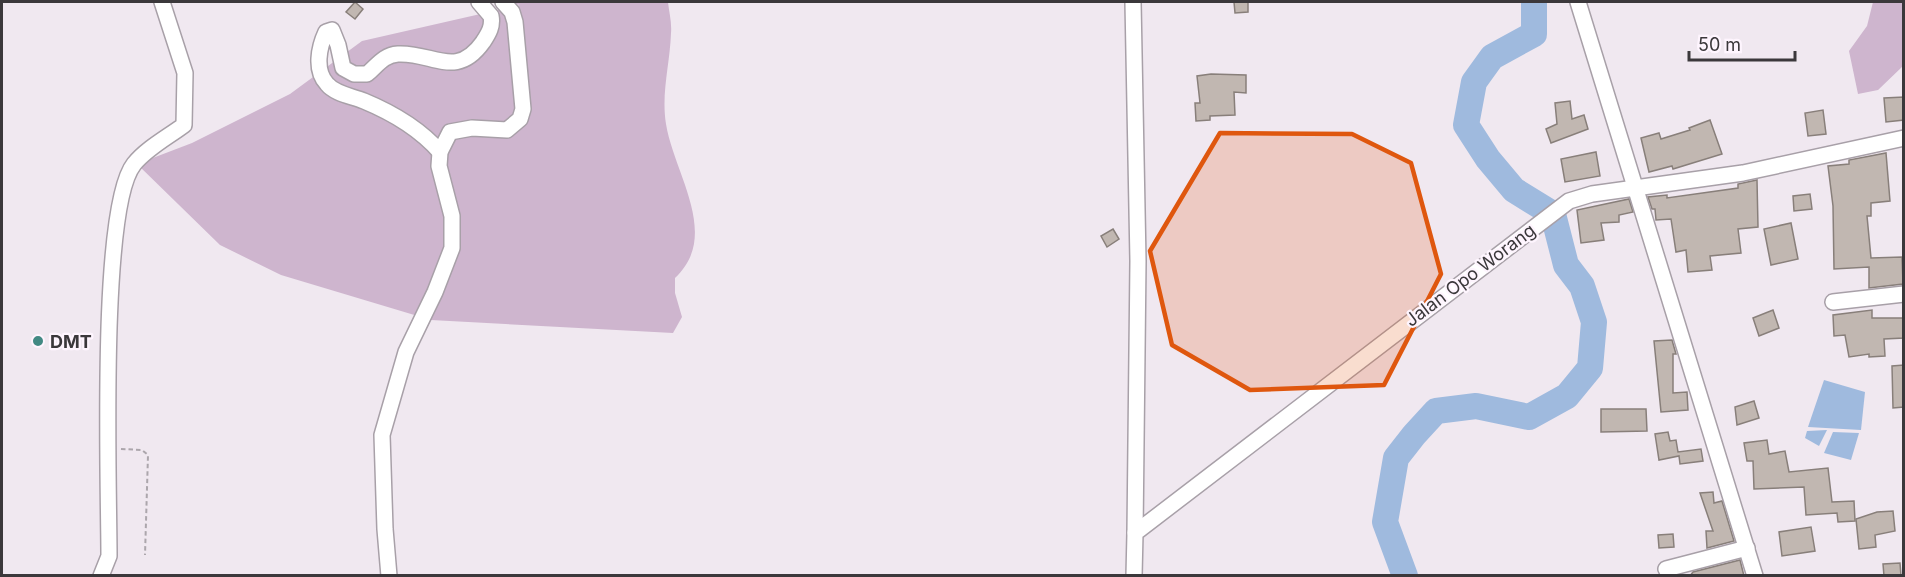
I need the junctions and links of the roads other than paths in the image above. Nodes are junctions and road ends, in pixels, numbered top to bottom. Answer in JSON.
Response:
{"nodes":[{"id":1,"x":162,"y":2,"type":"edge"},
{"id":2,"x":479,"y":2,"type":"edge"},
{"id":3,"x":503,"y":2,"type":"edge"},
{"id":4,"x":1133,"y":2,"type":"edge"},
{"id":5,"x":1578,"y":2,"type":"edge"},
{"id":6,"x":1904,"y":138,"type":"edge"},
{"id":7,"x":440,"y":152,"type":"junction"},
{"id":8,"x":1636,"y":190,"type":"junction"},
{"id":9,"x":1904,"y":294,"type":"edge"},
{"id":10,"x":1833,"y":302,"type":"dead end"},
{"id":11,"x":1135,"y":533,"type":"junction"},
{"id":12,"x":1747,"y":548,"type":"junction"},
{"id":13,"x":1666,"y":569,"type":"dead end"},
{"id":14,"x":101,"y":576,"type":"edge"},
{"id":15,"x":390,"y":576,"type":"edge"},
{"id":16,"x":1134,"y":576,"type":"edge"},
{"id":17,"x":1755,"y":576,"type":"edge"}],
"edges":[{"from":1,"to":14,"type":"street"},
{"from":2,"to":7,"type":"street"},
{"from":3,"to":7,"type":"street"},
{"from":4,"to":11,"type":"street"},
{"from":5,"to":8,"type":"street"},
{"from":6,"to":8,"type":"street","name":"Jalan Opo Worang"},
{"from":7,"to":15,"type":"street"},
{"from":8,"to":11,"type":"street","name":"Jalan Opo Worang"},
{"from":8,"to":12,"type":"street"},
{"from":9,"to":10,"type":"street"},
{"from":11,"to":16,"type":"street"},
{"from":12,"to":13,"type":"street"},
{"from":12,"to":17,"type":"street"}]}
